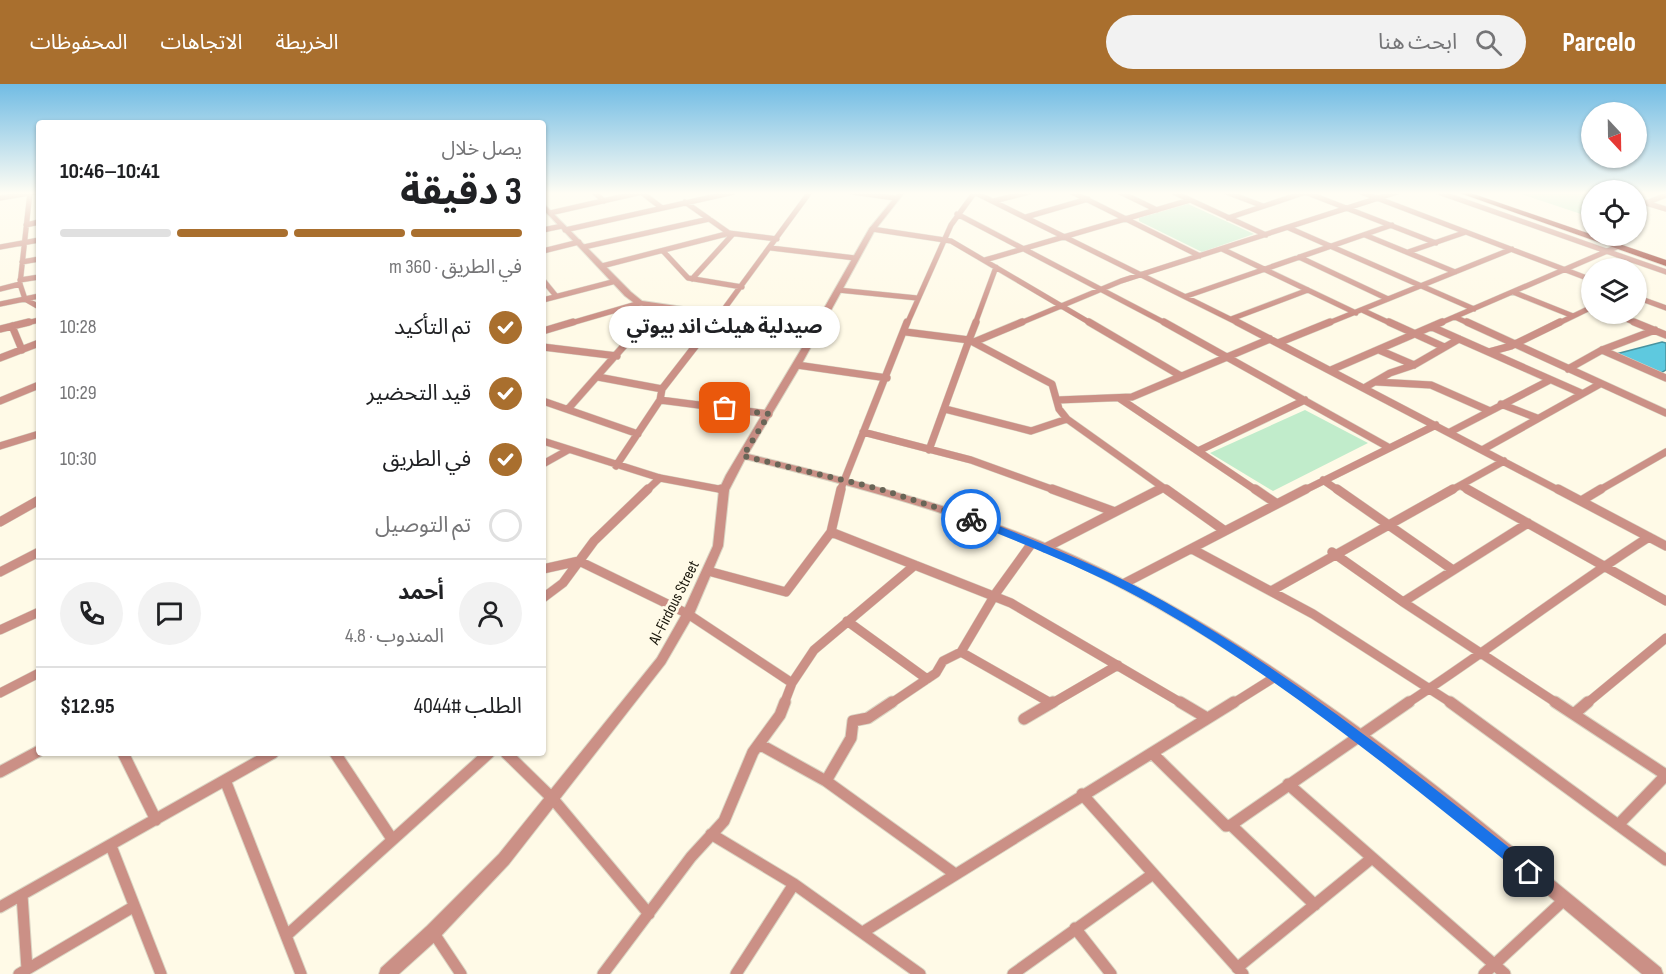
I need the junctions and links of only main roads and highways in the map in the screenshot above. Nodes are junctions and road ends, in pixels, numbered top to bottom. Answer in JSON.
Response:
{"nodes":[{"id":1,"x":1583,"y":234,"type":"edge"},
{"id":2,"x":1632,"y":246,"type":"edge"},
{"id":3,"x":1666,"y":257,"type":"edge"},
{"id":4,"x":1666,"y":263,"type":"edge"}],
"edges":[{"from":1,"to":4,"type":"main road"},
{"from":2,"to":3,"type":"main road"}]}
